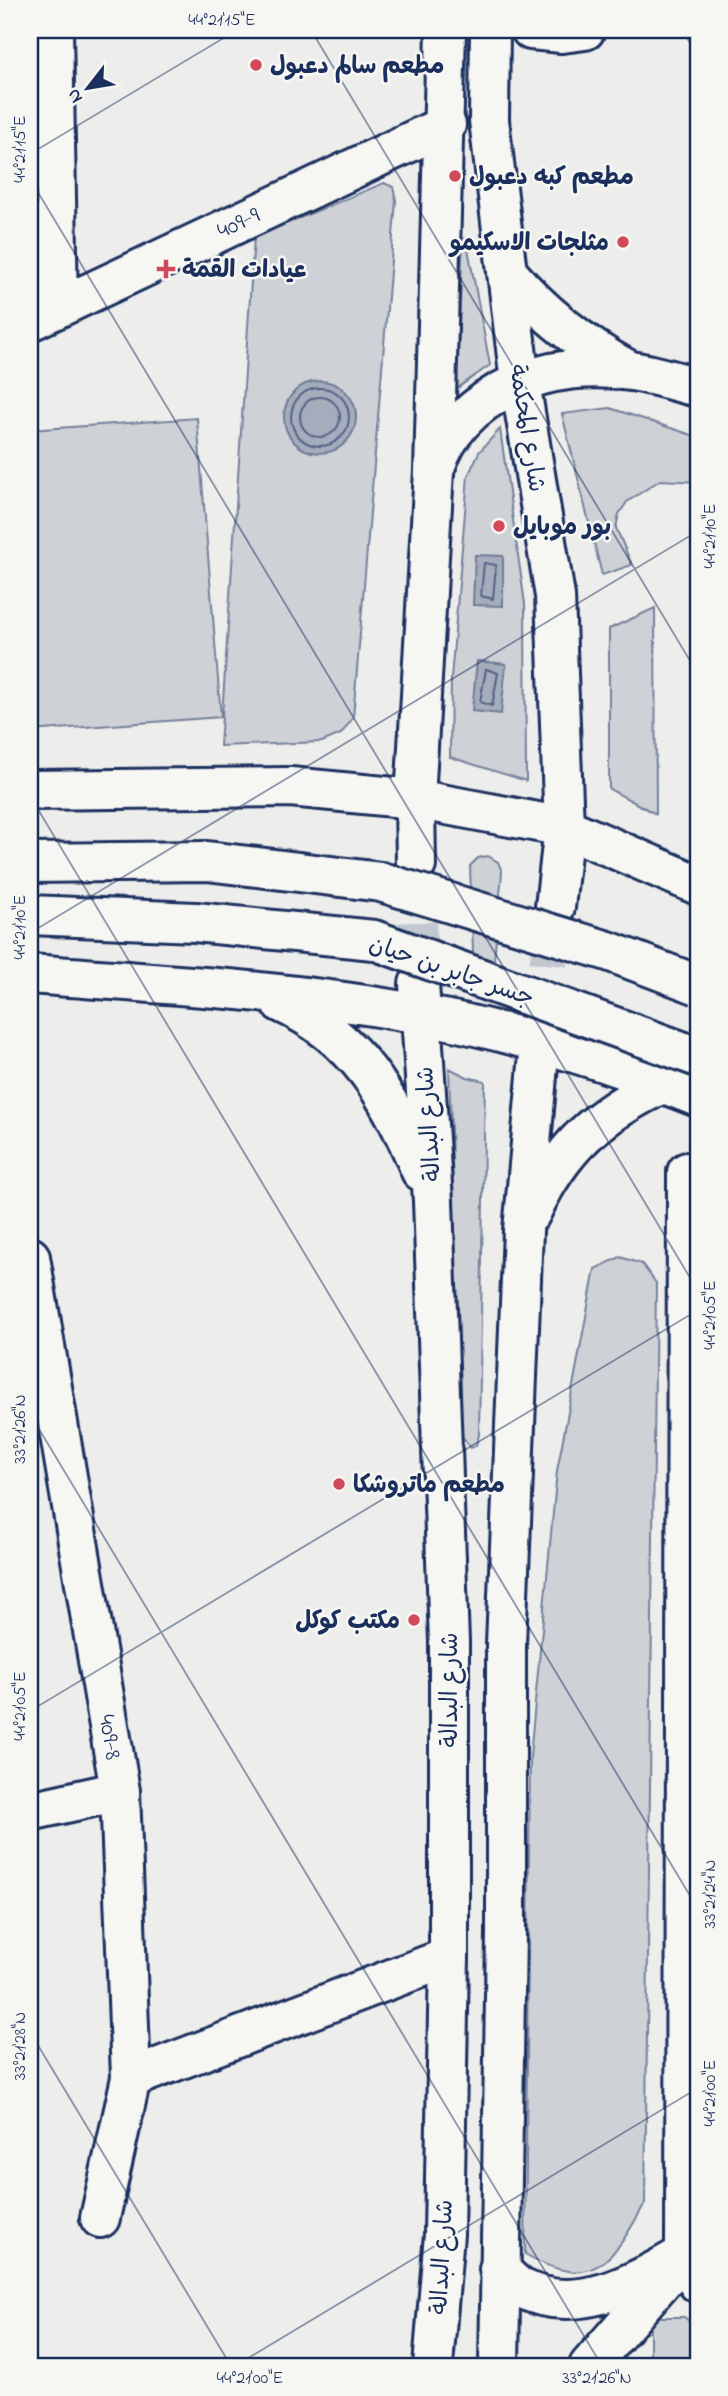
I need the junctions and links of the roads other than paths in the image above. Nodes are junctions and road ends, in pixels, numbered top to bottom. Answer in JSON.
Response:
{"nodes":[{"id":1,"x":53,"y":30,"type":"edge"},
{"id":2,"x":446,"y":30,"type":"edge"},
{"id":3,"x":489,"y":30,"type":"edge"},
{"id":4,"x":531,"y":30,"type":"edge"},
{"id":5,"x":585,"y":30,"type":"edge"},
{"id":6,"x":446,"y":125,"type":"junction"},
{"id":7,"x":508,"y":272,"type":"junction"},
{"id":8,"x":44,"y":314,"type":"edge"},
{"id":9,"x":630,"y":370,"type":"junction"},
{"id":10,"x":520,"y":382,"type":"junction"},
{"id":11,"x":698,"y":387,"type":"edge"},
{"id":12,"x":434,"y":471,"type":"junction"},
{"id":13,"x":30,"y":790,"type":"edge"},
{"id":14,"x":415,"y":799,"type":"junction"},
{"id":15,"x":564,"y":827,"type":"junction"},
{"id":16,"x":30,"y":863,"type":"edge"},
{"id":17,"x":416,"y":866,"type":"tunnel mouth"},
{"id":18,"x":698,"y":885,"type":"edge"},
{"id":19,"x":555,"y":906,"type":"tunnel mouth"},
{"id":20,"x":30,"y":915,"type":"edge"},
{"id":21,"x":30,"y":974,"type":"edge"},
{"id":22,"x":698,"y":985,"type":"edge"},
{"id":23,"x":255,"y":991,"type":"junction"},
{"id":24,"x":419,"y":999,"type":"junction"},
{"id":25,"x":541,"y":1032,"type":"junction"},
{"id":26,"x":698,"y":1057,"type":"edge"},
{"id":27,"x":681,"y":1090,"type":"edge"},
{"id":28,"x":687,"y":1172,"type":"dead end"},
{"id":29,"x":433,"y":1201,"type":"junction"},
{"id":30,"x":523,"y":1231,"type":"junction"},
{"id":31,"x":30,"y":1257,"type":"edge"},
{"id":32,"x":44,"y":1424,"type":"edge"},
{"id":33,"x":692,"y":1633,"type":"edge"},
{"id":34,"x":120,"y":1791,"type":"junction"},
{"id":35,"x":30,"y":1811,"type":"edge"},
{"id":36,"x":449,"y":1957,"type":"junction"},
{"id":37,"x":131,"y":2078,"type":"junction"},
{"id":38,"x":100,"y":2218,"type":"dead end"},
{"id":39,"x":499,"y":2269,"type":"junction"},
{"id":40,"x":692,"y":2269,"type":"edge"},
{"id":41,"x":432,"y":2366,"type":"edge"},
{"id":42,"x":499,"y":2366,"type":"edge"},
{"id":43,"x":589,"y":2366,"type":"edge"}],
"edges":[{"from":1,"to":8,"type":"main road"},
{"from":2,"to":6,"type":"main road"},
{"from":3,"to":7,"type":"main road","name":"شارع المحكمة"},
{"from":4,"to":5,"type":"main road"},
{"from":6,"to":8,"type":"main road","name":"409-9"},
{"from":6,"to":12,"type":"main road"},
{"from":7,"to":9,"type":"main road"},
{"from":7,"to":10,"type":"main road","name":"شارع المحكمة"},
{"from":9,"to":10,"type":"main road"},
{"from":9,"to":11,"type":"main road"},
{"from":10,"to":12,"type":"main road"},
{"from":10,"to":15,"type":"main road","name":"شارع المحكمة"},
{"from":12,"to":14,"type":"main road"},
{"from":13,"to":14,"type":"main road"},
{"from":14,"to":15,"type":"main road"},
{"from":14,"to":17,"type":"main road"},
{"from":15,"to":18,"type":"main road"},
{"from":15,"to":19,"type":"main road","name":"شارع المحكمة"},
{"from":16,"to":22,"type":"main road","bridge":true},
{"from":20,"to":26,"type":"main road","name":"جسر جابر بن حيان","bridge":true},
{"from":21,"to":23,"type":"main road"},
{"from":23,"to":24,"type":"main road"},
{"from":23,"to":29,"type":"main road"},
{"from":24,"to":25,"type":"main road"},
{"from":24,"to":29,"type":"main road","name":"شارع البدالة"},
{"from":25,"to":27,"type":"main road"},
{"from":25,"to":30,"type":"main road"},
{"from":27,"to":30,"type":"main road"},
{"from":28,"to":33,"type":"main road"},
{"from":29,"to":36,"type":"main road","name":"شارع البدالة"},
{"from":30,"to":39,"type":"main road"},
{"from":31,"to":32,"type":"main road","name":"409-8"},
{"from":32,"to":34,"type":"main road","name":"409-8"},
{"from":33,"to":40,"type":"main road"},
{"from":34,"to":35,"type":"main road"},
{"from":34,"to":37,"type":"main road","name":"409-8"},
{"from":36,"to":37,"type":"main road"},
{"from":36,"to":41,"type":"main road","name":"شارع البدالة"},
{"from":37,"to":38,"type":"main road","name":"409-8"},
{"from":39,"to":40,"type":"main road"},
{"from":39,"to":42,"type":"main road"},
{"from":40,"to":43,"type":"main road"}]}
